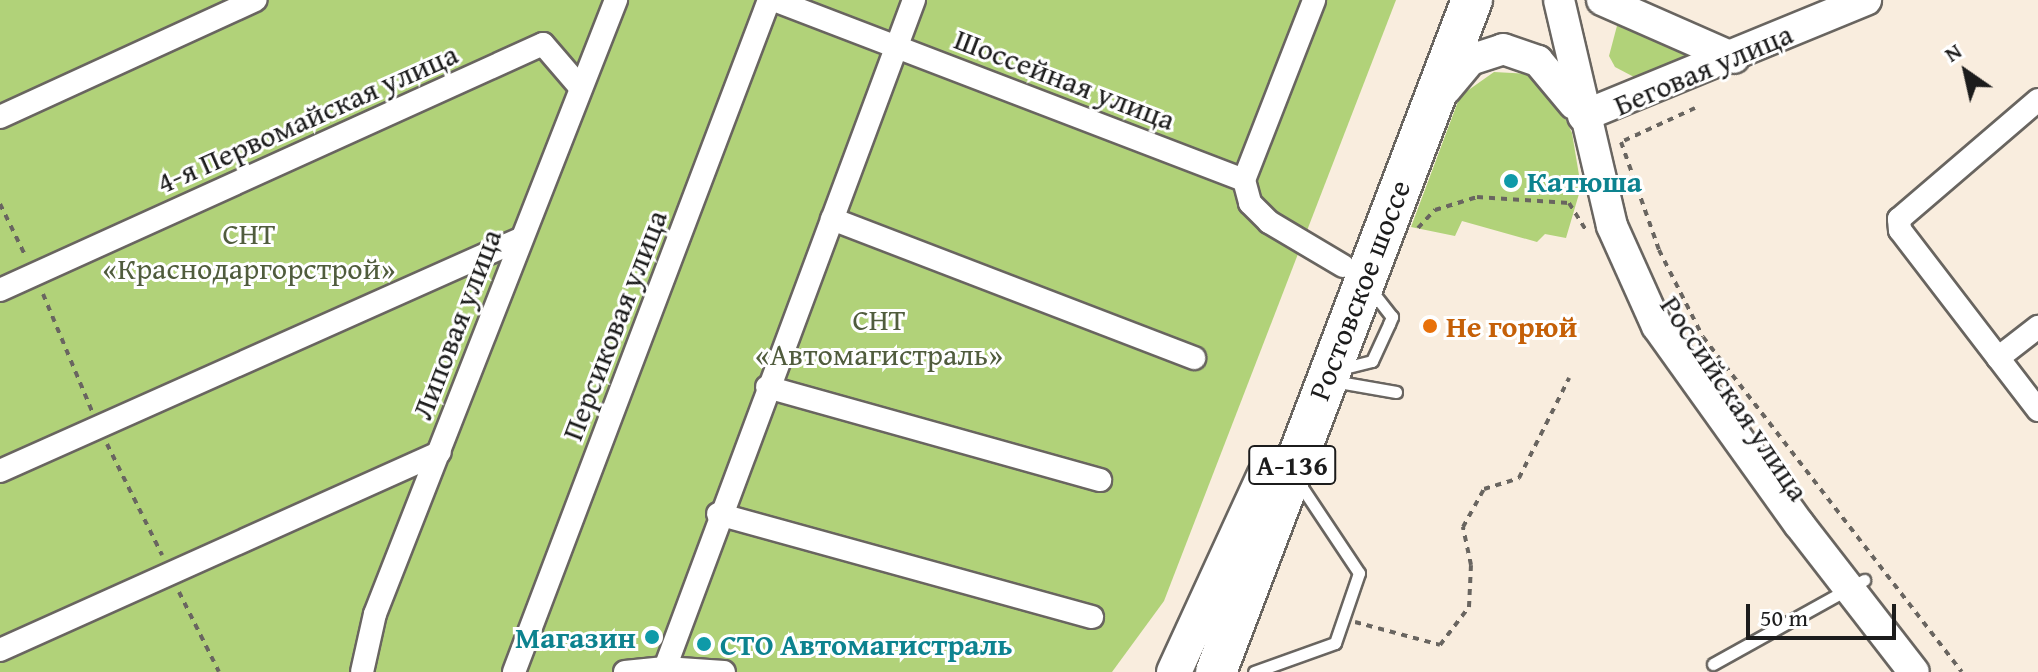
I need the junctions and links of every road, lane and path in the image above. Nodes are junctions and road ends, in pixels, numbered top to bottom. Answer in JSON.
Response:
{"nodes":[{"id":1,"x":255,"y":0,"type":"edge"},
{"id":2,"x":616,"y":0,"type":"edge"},
{"id":3,"x":772,"y":0,"type":"edge"},
{"id":4,"x":914,"y":0,"type":"edge"},
{"id":5,"x":1444,"y":0,"type":"edge"},
{"id":6,"x":1472,"y":0,"type":"edge"},
{"id":7,"x":1559,"y":0,"type":"edge"},
{"id":8,"x":1577,"y":0,"type":"edge"},
{"id":9,"x":1602,"y":0,"type":"edge"},
{"id":10,"x":1866,"y":0,"type":"edge"},
{"id":11,"x":1308,"y":2,"type":"edge"},
{"id":12,"x":895,"y":45,"type":"junction"},
{"id":13,"x":1734,"y":58,"type":"junction"},
{"id":14,"x":580,"y":87,"type":"junction"},
{"id":15,"x":2038,"y":100,"type":"edge"},
{"id":16,"x":1695,"y":108,"type":"dead end"},
{"id":17,"x":1591,"y":114,"type":"junction"},
{"id":18,"x":0,"y":117,"type":"edge"},
{"id":19,"x":1424,"y":120,"type":"junction"},
{"id":20,"x":1244,"y":180,"type":"junction"},
{"id":21,"x":832,"y":219,"type":"junction"},
{"id":22,"x":1416,"y":230,"type":"dead end"},
{"id":23,"x":1588,"y":233,"type":"dead end"},
{"id":24,"x":520,"y":239,"type":"junction"},
{"id":25,"x":1353,"y":274,"type":"junction"},
{"id":26,"x":0,"y":290,"type":"edge"},
{"id":27,"x":2038,"y":327,"type":"edge"},
{"id":28,"x":1194,"y":358,"type":"dead end"},
{"id":29,"x":1998,"y":358,"type":"junction"},
{"id":30,"x":1326,"y":376,"type":"junction"},
{"id":31,"x":1569,"y":378,"type":"dead end"},
{"id":32,"x":767,"y":387,"type":"junction"},
{"id":33,"x":1396,"y":392,"type":"dead end"},
{"id":34,"x":2038,"y":410,"type":"edge"},
{"id":35,"x":440,"y":452,"type":"junction"},
{"id":36,"x":0,"y":471,"type":"edge"},
{"id":37,"x":1277,"y":473,"type":"junction"},
{"id":38,"x":1100,"y":480,"type":"dead end"},
{"id":39,"x":718,"y":514,"type":"junction"},
{"id":40,"x":1857,"y":584,"type":"junction"},
{"id":41,"x":1092,"y":617,"type":"dead end"},
{"id":42,"x":1344,"y":619,"type":"junction"},
{"id":43,"x":0,"y":650,"type":"edge"},
{"id":44,"x":1713,"y":664,"type":"dead end"},
{"id":45,"x":665,"y":668,"type":"junction"},
{"id":46,"x":362,"y":672,"type":"edge"},
{"id":47,"x":514,"y":672,"type":"edge"},
{"id":48,"x":625,"y":672,"type":"edge"},
{"id":49,"x":724,"y":672,"type":"edge"},
{"id":50,"x":1174,"y":672,"type":"edge"},
{"id":51,"x":1190,"y":672,"type":"edge"},
{"id":52,"x":1216,"y":672,"type":"edge"},
{"id":53,"x":1254,"y":672,"type":"edge"},
{"id":54,"x":1914,"y":672,"type":"edge"},
{"id":55,"x":1933,"y":672,"type":"edge"},
{"id":56,"x":1962,"y":672,"type":"edge"}],
"edges":[{"from":1,"to":18,"type":"street"},
{"from":2,"to":14,"type":"street","name":"Липовая улица"},
{"from":3,"to":12,"type":"street","name":"Шоссейная улица"},
{"from":3,"to":47,"type":"street","name":"Персиковая улица"},
{"from":4,"to":12,"type":"street"},
{"from":5,"to":25,"type":"highway","name":"Ростовское шоссе","number":"А-136"},
{"from":6,"to":19,"type":"highway","name":"Ростовское шоссе","number":"А-136"},
{"from":7,"to":17,"type":"main road","name":"Российская улица"},
{"from":8,"to":17,"type":"main road","name":"Российская улица"},
{"from":9,"to":13,"type":"main road"},
{"from":10,"to":13,"type":"main road","name":"Беговая улица"},
{"from":11,"to":20,"type":"street"},
{"from":12,"to":20,"type":"street","name":"Шоссейная улица"},
{"from":12,"to":21,"type":"street"},
{"from":13,"to":17,"type":"main road","name":"Беговая улица"},
{"from":14,"to":24,"type":"street","name":"Липовая улица"},
{"from":14,"to":26,"type":"street","name":"4-я Первомайская улица"},
{"from":15,"to":29,"type":"street"},
{"from":16,"to":56,"type":"path"},
{"from":17,"to":19,"type":"main road","number":"А-136"},
{"from":17,"to":40,"type":"main road","name":"Российская улица"},
{"from":19,"to":25,"type":"highway","name":"Ростовское шоссе","number":"А-136"},
{"from":20,"to":25,"type":"street"},
{"from":21,"to":28,"type":"street"},
{"from":21,"to":32,"type":"street"},
{"from":22,"to":23,"type":"path"},
{"from":24,"to":35,"type":"street","name":"Липовая улица"},
{"from":24,"to":36,"type":"street"},
{"from":25,"to":30,"type":"highway","name":"Ростовское шоссе","number":"А-136"},
{"from":25,"to":37,"type":"highway","name":"Ростовское шоссе","number":"А-136"},
{"from":27,"to":29,"type":"street"},
{"from":29,"to":34,"type":"street"},
{"from":30,"to":33,"type":"lane"},
{"from":30,"to":37,"type":"highway","name":"Ростовское шоссе","number":"А-136"},
{"from":31,"to":42,"type":"path"},
{"from":32,"to":38,"type":"street"},
{"from":32,"to":39,"type":"street"},
{"from":35,"to":43,"type":"street"},
{"from":35,"to":46,"type":"street","name":"Липовая улица"},
{"from":37,"to":42,"type":"lane"},
{"from":37,"to":50,"type":"main road","number":"А-136"},
{"from":37,"to":51,"type":"highway","name":"Ростовское шоссе","number":"А-136"},
{"from":37,"to":52,"type":"highway","name":"Ростовское шоссе","number":"А-136"},
{"from":39,"to":41,"type":"street"},
{"from":39,"to":45,"type":"street"},
{"from":40,"to":44,"type":"lane"},
{"from":40,"to":54,"type":"main road","name":"Российская улица"},
{"from":40,"to":55,"type":"main road","name":"Российская улица"},
{"from":42,"to":53,"type":"lane"},
{"from":45,"to":48,"type":"street"},
{"from":45,"to":49,"type":"street"}]}
